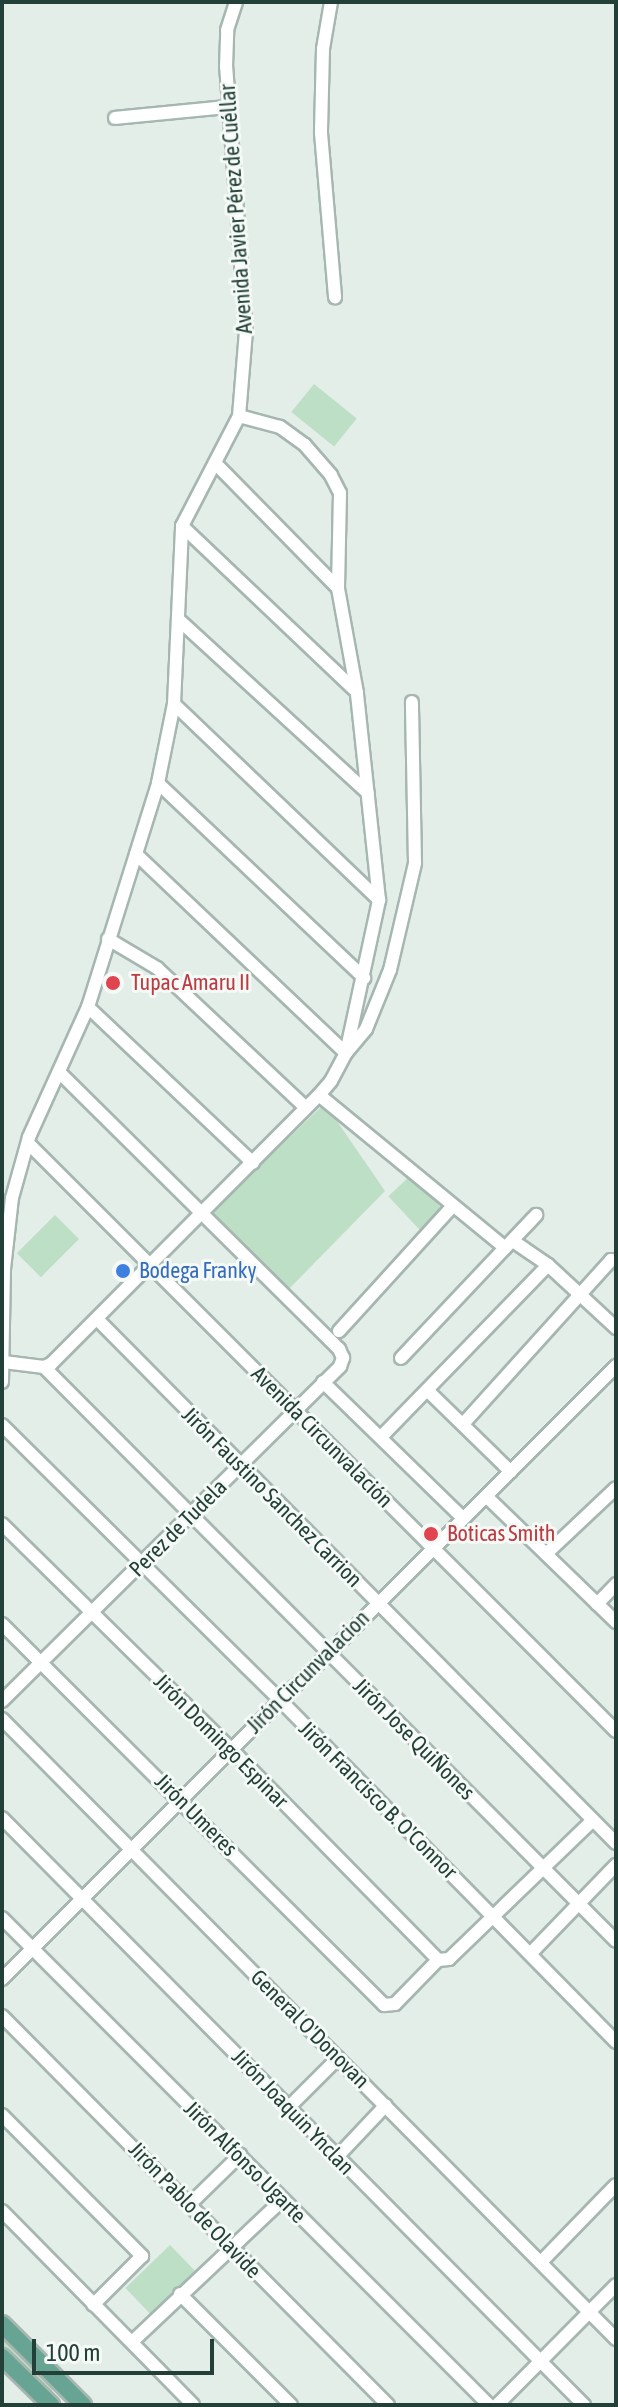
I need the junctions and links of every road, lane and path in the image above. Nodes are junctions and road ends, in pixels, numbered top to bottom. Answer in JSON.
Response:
{"nodes":[{"id":1,"x":236,"y":2,"type":"edge"},
{"id":2,"x":331,"y":2,"type":"edge"},
{"id":3,"x":228,"y":107,"type":"junction"},
{"id":4,"x":115,"y":118,"type":"dead end"},
{"id":5,"x":335,"y":297,"type":"dead end"},
{"id":6,"x":239,"y":416,"type":"junction"},
{"id":7,"x":215,"y":463,"type":"junction"},
{"id":8,"x":182,"y":526,"type":"junction"},
{"id":9,"x":338,"y":588,"type":"junction"},
{"id":10,"x":179,"y":620,"type":"junction"},
{"id":11,"x":357,"y":693,"type":"junction"},
{"id":12,"x":412,"y":702,"type":"dead end"},
{"id":13,"x":174,"y":704,"type":"junction"},
{"id":14,"x":158,"y":783,"type":"junction"},
{"id":15,"x":368,"y":793,"type":"junction"},
{"id":16,"x":136,"y":854,"type":"junction"},
{"id":17,"x":379,"y":900,"type":"junction"},
{"id":18,"x":108,"y":939,"type":"junction"},
{"id":19,"x":364,"y":978,"type":"junction"},
{"id":20,"x":88,"y":1007,"type":"junction"},
{"id":21,"x":346,"y":1053,"type":"junction"},
{"id":22,"x":59,"y":1072,"type":"junction"},
{"id":23,"x":319,"y":1095,"type":"junction"},
{"id":24,"x":306,"y":1108,"type":"junction"},
{"id":25,"x":29,"y":1144,"type":"junction"},
{"id":26,"x":253,"y":1163,"type":"junction"},
{"id":27,"x":452,"y":1207,"type":"junction"},
{"id":28,"x":202,"y":1213,"type":"junction"},
{"id":29,"x":536,"y":1215,"type":"dead end"},
{"id":30,"x":509,"y":1244,"type":"junction"},
{"id":31,"x":616,"y":1261,"type":"edge"},
{"id":32,"x":149,"y":1265,"type":"junction"},
{"id":33,"x":548,"y":1265,"type":"junction"},
{"id":34,"x":582,"y":1294,"type":"junction"},
{"id":35,"x":98,"y":1320,"type":"junction"},
{"id":36,"x":616,"y":1328,"type":"edge"},
{"id":37,"x":339,"y":1331,"type":"dead end"},
{"id":38,"x":401,"y":1358,"type":"dead end"},
{"id":39,"x":4,"y":1362,"type":"edge"},
{"id":40,"x":616,"y":1366,"type":"edge"},
{"id":41,"x":44,"y":1367,"type":"junction"},
{"id":42,"x":2,"y":1382,"type":"edge"},
{"id":43,"x":323,"y":1382,"type":"junction"},
{"id":44,"x":427,"y":1390,"type":"junction"},
{"id":45,"x":296,"y":1409,"type":"junction"},
{"id":46,"x":463,"y":1424,"type":"junction"},
{"id":47,"x":2,"y":1425,"type":"edge"},
{"id":48,"x":381,"y":1437,"type":"junction"},
{"id":49,"x":240,"y":1465,"type":"junction"},
{"id":50,"x":511,"y":1472,"type":"junction"},
{"id":51,"x":616,"y":1488,"type":"edge"},
{"id":52,"x":487,"y":1497,"type":"junction"},
{"id":53,"x":191,"y":1515,"type":"junction"},
{"id":54,"x":463,"y":1518,"type":"junction"},
{"id":55,"x":2,"y":1524,"type":"edge"},
{"id":56,"x":432,"y":1548,"type":"junction"},
{"id":57,"x":546,"y":1554,"type":"junction"},
{"id":58,"x":143,"y":1564,"type":"junction"},
{"id":59,"x":616,"y":1584,"type":"edge"},
{"id":60,"x":377,"y":1603,"type":"junction"},
{"id":61,"x":597,"y":1604,"type":"junction"},
{"id":62,"x":92,"y":1614,"type":"junction"},
{"id":63,"x":616,"y":1622,"type":"edge"},
{"id":64,"x":2,"y":1624,"type":"edge"},
{"id":65,"x":328,"y":1653,"type":"junction"},
{"id":66,"x":44,"y":1662,"type":"junction"},
{"id":67,"x":279,"y":1699,"type":"junction"},
{"id":68,"x":2,"y":1701,"type":"edge"},
{"id":69,"x":2,"y":1719,"type":"edge"},
{"id":70,"x":616,"y":1731,"type":"edge"},
{"id":71,"x":231,"y":1749,"type":"junction"},
{"id":72,"x":179,"y":1799,"type":"junction"},
{"id":73,"x":2,"y":1818,"type":"edge"},
{"id":74,"x":593,"y":1820,"type":"junction"},
{"id":75,"x":616,"y":1843,"type":"edge"},
{"id":76,"x":131,"y":1849,"type":"junction"},
{"id":77,"x":616,"y":1865,"type":"edge"},
{"id":78,"x":544,"y":1869,"type":"junction"},
{"id":79,"x":80,"y":1900,"type":"junction"},
{"id":80,"x":580,"y":1904,"type":"junction"},
{"id":81,"x":494,"y":1917,"type":"junction"},
{"id":82,"x":2,"y":1918,"type":"edge"},
{"id":83,"x":616,"y":1941,"type":"edge"},
{"id":84,"x":32,"y":1949,"type":"junction"},
{"id":85,"x":530,"y":1954,"type":"junction"},
{"id":86,"x":438,"y":1960,"type":"junction"},
{"id":87,"x":2,"y":1979,"type":"edge"},
{"id":88,"x":2,"y":2016,"type":"edge"},
{"id":89,"x":616,"y":2042,"type":"edge"},
{"id":90,"x":338,"y":2058,"type":"junction"},
{"id":91,"x":386,"y":2105,"type":"junction"},
{"id":92,"x":290,"y":2106,"type":"junction"},
{"id":93,"x":2,"y":2115,"type":"edge"},
{"id":94,"x":240,"y":2155,"type":"junction"},
{"id":95,"x":337,"y":2157,"type":"junction"},
{"id":96,"x":616,"y":2185,"type":"edge"},
{"id":97,"x":282,"y":2200,"type":"junction"},
{"id":98,"x":191,"y":2203,"type":"junction"},
{"id":99,"x":2,"y":2211,"type":"edge"},
{"id":100,"x":231,"y":2248,"type":"junction"},
{"id":101,"x":541,"y":2262,"type":"junction"},
{"id":102,"x":616,"y":2285,"type":"edge"},
{"id":103,"x":180,"y":2294,"type":"junction"},
{"id":104,"x":93,"y":2305,"type":"junction"},
{"id":105,"x":590,"y":2312,"type":"junction"},
{"id":106,"x":2,"y":2324,"type":"edge"},
{"id":107,"x":616,"y":2339,"type":"edge"},
{"id":108,"x":132,"y":2342,"type":"junction"},
{"id":109,"x":2,"y":2357,"type":"edge"},
{"id":110,"x":541,"y":2361,"type":"junction"},
{"id":111,"x":65,"y":2387,"type":"junction"},
{"id":112,"x":50,"y":2404,"type":"edge"},
{"id":113,"x":83,"y":2405,"type":"edge"},
{"id":114,"x":193,"y":2405,"type":"edge"},
{"id":115,"x":291,"y":2405,"type":"edge"},
{"id":116,"x":388,"y":2405,"type":"edge"},
{"id":117,"x":489,"y":2405,"type":"edge"},
{"id":118,"x":497,"y":2405,"type":"edge"},
{"id":119,"x":584,"y":2405,"type":"edge"}],
"edges":[{"from":1,"to":3,"type":"street","name":"Avenida Javier Pérez de Cuéllar"},
{"from":2,"to":5,"type":"street"},
{"from":3,"to":4,"type":"street"},
{"from":3,"to":6,"type":"street","name":"Avenida Javier Pérez de Cuéllar"},
{"from":6,"to":7,"type":"street","name":"Avenida Javier Pérez de Cuéllar"},
{"from":6,"to":9,"type":"street"},
{"from":7,"to":8,"type":"street","name":"Avenida Javier Pérez de Cuéllar"},
{"from":7,"to":9,"type":"street"},
{"from":8,"to":10,"type":"street","name":"Avenida Javier Pérez de Cuéllar"},
{"from":8,"to":11,"type":"street"},
{"from":9,"to":11,"type":"street"},
{"from":10,"to":13,"type":"street","name":"Avenida Javier Pérez de Cuéllar"},
{"from":10,"to":15,"type":"street"},
{"from":11,"to":15,"type":"street"},
{"from":12,"to":21,"type":"street"},
{"from":13,"to":14,"type":"street","name":"Avenida Javier Pérez de Cuéllar"},
{"from":13,"to":17,"type":"street"},
{"from":14,"to":16,"type":"street","name":"Avenida Javier Pérez de Cuéllar"},
{"from":14,"to":19,"type":"street"},
{"from":15,"to":17,"type":"street"},
{"from":16,"to":18,"type":"street","name":"Avenida Javier Pérez de Cuéllar"},
{"from":16,"to":21,"type":"street"},
{"from":17,"to":19,"type":"street"},
{"from":18,"to":20,"type":"street","name":"Avenida Javier Pérez de Cuéllar"},
{"from":18,"to":24,"type":"street"},
{"from":19,"to":21,"type":"street"},
{"from":20,"to":22,"type":"street","name":"Avenida Javier Pérez de Cuéllar"},
{"from":20,"to":26,"type":"street"},
{"from":21,"to":23,"type":"street"},
{"from":22,"to":25,"type":"street","name":"Avenida Javier Pérez de Cuéllar"},
{"from":22,"to":28,"type":"street"},
{"from":23,"to":24,"type":"street"},
{"from":23,"to":27,"type":"street"},
{"from":24,"to":26,"type":"street"},
{"from":25,"to":32,"type":"street","name":"Avenida Circunvalación"},
{"from":25,"to":39,"type":"street","name":"Avenida Javier Pérez de Cuéllar"},
{"from":26,"to":28,"type":"street"},
{"from":27,"to":30,"type":"street"},
{"from":27,"to":37,"type":"street"},
{"from":28,"to":32,"type":"street"},
{"from":28,"to":43,"type":"street","name":"Perez de Tudela"},
{"from":29,"to":30,"type":"street"},
{"from":30,"to":33,"type":"street"},
{"from":30,"to":38,"type":"street"},
{"from":31,"to":34,"type":"street"},
{"from":32,"to":35,"type":"street"},
{"from":32,"to":45,"type":"street","name":"Avenida Circunvalación"},
{"from":33,"to":34,"type":"street"},
{"from":33,"to":44,"type":"street"},
{"from":34,"to":36,"type":"street"},
{"from":34,"to":46,"type":"street"},
{"from":35,"to":41,"type":"street"},
{"from":35,"to":49,"type":"street","name":"Jirón Faustino Sanchez Carrion"},
{"from":39,"to":41,"type":"street"},
{"from":39,"to":42,"type":"street","name":"Avenida Javier Pérez de Cuéllar"},
{"from":40,"to":50,"type":"street","name":"Jirón Circunvalacion"},
{"from":41,"to":53,"type":"street","name":"Jirón Jose QuiÑones"},
{"from":43,"to":45,"type":"street","name":"Perez de Tudela"},
{"from":43,"to":48,"type":"street"},
{"from":44,"to":46,"type":"street"},
{"from":44,"to":48,"type":"street"},
{"from":45,"to":49,"type":"street","name":"Perez de Tudela"},
{"from":45,"to":56,"type":"street","name":"Avenida Circunvalación"},
{"from":46,"to":50,"type":"street"},
{"from":47,"to":58,"type":"street","name":"Jirón Francisco B. O'Connor"},
{"from":48,"to":54,"type":"street"},
{"from":49,"to":53,"type":"street","name":"Perez de Tudela"},
{"from":49,"to":60,"type":"street","name":"Jirón Faustino Sanchez Carrion"},
{"from":50,"to":52,"type":"street","name":"Jirón Circunvalacion"},
{"from":51,"to":57,"type":"street"},
{"from":52,"to":54,"type":"street","name":"Jirón Circunvalacion"},
{"from":52,"to":57,"type":"street"},
{"from":53,"to":58,"type":"street","name":"Perez de Tudela"},
{"from":53,"to":65,"type":"street","name":"Jirón Jose QuiÑones"},
{"from":54,"to":56,"type":"street","name":"Jirón Circunvalacion"},
{"from":55,"to":62,"type":"street","name":"Jirón Domingo Espinar"},
{"from":56,"to":60,"type":"street","name":"Jirón Circunvalacion"},
{"from":56,"to":70,"type":"street","name":"Avenida Circunvalación"},
{"from":57,"to":61,"type":"street"},
{"from":58,"to":62,"type":"street","name":"Perez de Tudela"},
{"from":58,"to":67,"type":"street","name":"Jirón Francisco B. O'Connor"},
{"from":59,"to":61,"type":"street"},
{"from":60,"to":65,"type":"street","name":"Jirón Circunvalacion"},
{"from":60,"to":74,"type":"street","name":"Jirón Faustino Sanchez Carrion"},
{"from":61,"to":63,"type":"street"},
{"from":62,"to":66,"type":"street","name":"Perez de Tudela"},
{"from":62,"to":71,"type":"street","name":"Jirón Domingo Espinar"},
{"from":64,"to":66,"type":"street","name":"Jirón Umeres"},
{"from":65,"to":67,"type":"street","name":"Jirón Circunvalacion"},
{"from":65,"to":78,"type":"street","name":"Jirón Jose QuiÑones"},
{"from":66,"to":68,"type":"street","name":"Perez de Tudela"},
{"from":66,"to":72,"type":"street","name":"Jirón Umeres"},
{"from":67,"to":71,"type":"street","name":"Jirón Circunvalacion"},
{"from":67,"to":81,"type":"street","name":"Jirón Francisco B. O'Connor"},
{"from":69,"to":76,"type":"street","name":"General O'Donovan"},
{"from":71,"to":72,"type":"street","name":"Jirón Circunvalacion"},
{"from":71,"to":86,"type":"street","name":"Jirón Domingo Espinar"},
{"from":72,"to":76,"type":"street","name":"Jirón Circunvalacion"},
{"from":72,"to":86,"type":"street","name":"Jirón Umeres"},
{"from":73,"to":79,"type":"street","name":"Jirón Joaquin Ynclan"},
{"from":74,"to":75,"type":"street","name":"Jirón Faustino Sanchez Carrion"},
{"from":74,"to":78,"type":"street"},
{"from":76,"to":79,"type":"street","name":"Jirón Circunvalacion"},
{"from":76,"to":90,"type":"street","name":"General O'Donovan"},
{"from":77,"to":80,"type":"street"},
{"from":78,"to":80,"type":"street","name":"Jirón Jose QuiÑones"},
{"from":78,"to":81,"type":"street"},
{"from":79,"to":84,"type":"street","name":"Jirón Circunvalacion"},
{"from":79,"to":92,"type":"street","name":"Jirón Joaquin Ynclan"},
{"from":80,"to":83,"type":"street","name":"Jirón Jose QuiÑones"},
{"from":80,"to":85,"type":"street"},
{"from":81,"to":85,"type":"street","name":"Jirón Francisco B. O'Connor"},
{"from":81,"to":86,"type":"street"},
{"from":82,"to":84,"type":"street","name":"Jirón Alfonso Ugarte"},
{"from":84,"to":87,"type":"street","name":"Jirón Circunvalacion"},
{"from":84,"to":94,"type":"street","name":"Jirón Alfonso Ugarte"},
{"from":85,"to":89,"type":"street","name":"Jirón Francisco B. O'Connor"},
{"from":88,"to":98,"type":"street","name":"Jirón Pablo de Olavide"},
{"from":90,"to":91,"type":"street","name":"General O'Donovan"},
{"from":90,"to":92,"type":"street"},
{"from":91,"to":95,"type":"street"},
{"from":91,"to":101,"type":"street","name":"General O'Donovan"},
{"from":92,"to":95,"type":"street","name":"Jirón Joaquin Ynclan"},
{"from":93,"to":104,"type":"street"},
{"from":94,"to":97,"type":"street","name":"Jirón Alfonso Ugarte"},
{"from":94,"to":98,"type":"street"},
{"from":95,"to":110,"type":"street","name":"Jirón Joaquin Ynclan"},
{"from":96,"to":101,"type":"street"},
{"from":97,"to":100,"type":"street"},
{"from":97,"to":117,"type":"street","name":"Jirón Alfonso Ugarte"},
{"from":98,"to":100,"type":"street","name":"Jirón Pablo de Olavide"},
{"from":99,"to":104,"type":"street"},
{"from":100,"to":103,"type":"street"},
{"from":100,"to":116,"type":"street","name":"Jirón Pablo de Olavide"},
{"from":101,"to":105,"type":"street","name":"General O'Donovan"},
{"from":102,"to":105,"type":"street"},
{"from":103,"to":108,"type":"street"},
{"from":103,"to":115,"type":"street"},
{"from":104,"to":108,"type":"street"},
{"from":105,"to":107,"type":"street","name":"General O'Donovan"},
{"from":105,"to":110,"type":"street"},
{"from":106,"to":111,"type":"main road"},
{"from":108,"to":114,"type":"street"},
{"from":109,"to":112,"type":"main road"},
{"from":110,"to":118,"type":"street"},
{"from":110,"to":119,"type":"street","name":"Jirón Joaquin Ynclan"},
{"from":111,"to":112,"type":"main road"},
{"from":111,"to":113,"type":"main road"}]}
